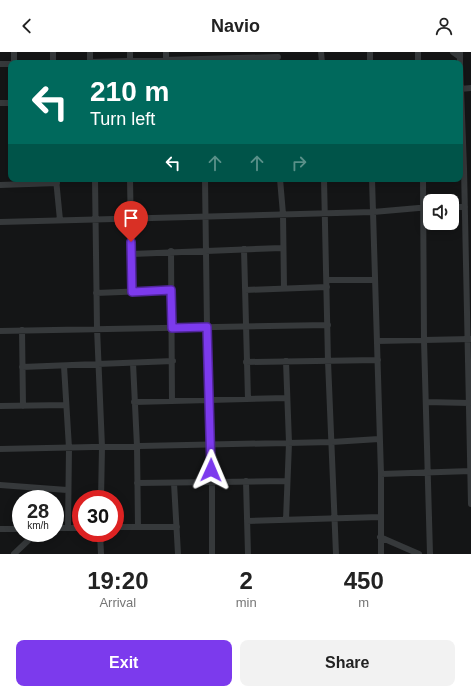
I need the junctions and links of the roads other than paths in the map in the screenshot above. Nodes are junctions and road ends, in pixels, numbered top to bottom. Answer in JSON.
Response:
{"nodes":[{"id":1,"x":453,"y":52,"type":"edge"},
{"id":2,"x":205,"y":55,"type":"edge"},
{"id":3,"x":278,"y":57,"type":"edge"},
{"id":4,"x":460,"y":59,"type":"edge"},
{"id":5,"x":172,"y":60,"type":"edge"},
{"id":6,"x":463,"y":172,"type":"edge"},
{"id":7,"x":18,"y":182,"type":"edge"},
{"id":8,"x":57,"y":182,"type":"edge"},
{"id":9,"x":95,"y":182,"type":"edge"},
{"id":10,"x":130,"y":182,"type":"edge"},
{"id":11,"x":205,"y":182,"type":"edge"},
{"id":12,"x":280,"y":182,"type":"edge"},
{"id":13,"x":324,"y":182,"type":"edge"},
{"id":14,"x":372,"y":182,"type":"edge"},
{"id":15,"x":423,"y":182,"type":"edge"},
{"id":16,"x":0,"y":184,"type":"edge"},
{"id":17,"x":468,"y":190,"type":"edge"},
{"id":18,"x":422,"y":207,"type":"junction"},
{"id":19,"x":459,"y":207,"type":"edge"},
{"id":20,"x":465,"y":207,"type":"junction"},
{"id":21,"x":373,"y":212,"type":"junction"},
{"id":22,"x":283,"y":214,"type":"junction"},
{"id":23,"x":325,"y":214,"type":"junction"},
{"id":24,"x":207,"y":216,"type":"junction"},
{"id":25,"x":131,"y":218,"type":"junction"},
{"id":26,"x":96,"y":219,"type":"junction"},
{"id":27,"x":60,"y":220,"type":"junction"},
{"id":28,"x":0,"y":222,"type":"edge"},
{"id":29,"x":282,"y":248,"type":"junction"},
{"id":30,"x":244,"y":249,"type":"junction"},
{"id":31,"x":171,"y":251,"type":"junction"},
{"id":32,"x":206,"y":251,"type":"junction"},
{"id":33,"x":132,"y":254,"type":"junction"},
{"id":34,"x":327,"y":280,"type":"junction"},
{"id":35,"x":375,"y":280,"type":"junction"},
{"id":36,"x":327,"y":287,"type":"junction"},
{"id":37,"x":284,"y":288,"type":"junction"},
{"id":38,"x":171,"y":290,"type":"junction"},
{"id":39,"x":245,"y":290,"type":"junction"},
{"id":40,"x":132,"y":292,"type":"junction"},
{"id":41,"x":96,"y":293,"type":"junction"},
{"id":42,"x":328,"y":325,"type":"junction"},
{"id":43,"x":207,"y":327,"type":"junction"},
{"id":44,"x":245,"y":327,"type":"junction"},
{"id":45,"x":97,"y":328,"type":"junction"},
{"id":46,"x":172,"y":328,"type":"junction"},
{"id":47,"x":22,"y":330,"type":"junction"},
{"id":48,"x":0,"y":331,"type":"edge"},
{"id":49,"x":469,"y":339,"type":"edge"},
{"id":50,"x":424,"y":340,"type":"junction"},
{"id":51,"x":377,"y":341,"type":"junction"},
{"id":52,"x":378,"y":360,"type":"junction"},
{"id":53,"x":173,"y":361,"type":"junction"},
{"id":54,"x":328,"y":361,"type":"junction"},
{"id":55,"x":246,"y":362,"type":"junction"},
{"id":56,"x":286,"y":362,"type":"junction"},
{"id":57,"x":133,"y":363,"type":"junction"},
{"id":58,"x":98,"y":365,"type":"junction"},
{"id":59,"x":64,"y":366,"type":"junction"},
{"id":60,"x":22,"y":368,"type":"junction"},
{"id":61,"x":287,"y":398,"type":"junction"},
{"id":62,"x":248,"y":399,"type":"junction"},
{"id":63,"x":172,"y":400,"type":"junction"},
{"id":64,"x":210,"y":400,"type":"junction"},
{"id":65,"x":134,"y":402,"type":"junction"},
{"id":66,"x":426,"y":402,"type":"junction"},
{"id":67,"x":469,"y":403,"type":"junction"},
{"id":68,"x":66,"y":405,"type":"junction"},
{"id":69,"x":0,"y":406,"type":"edge"},
{"id":70,"x":23,"y":406,"type":"junction"},
{"id":71,"x":379,"y":439,"type":"junction"},
{"id":72,"x":332,"y":442,"type":"junction"},
{"id":73,"x":289,"y":443,"type":"junction"},
{"id":74,"x":212,"y":445,"type":"junction"},
{"id":75,"x":137,"y":446,"type":"junction"},
{"id":76,"x":102,"y":447,"type":"junction"},
{"id":77,"x":69,"y":448,"type":"junction"},
{"id":78,"x":0,"y":449,"type":"edge"},
{"id":79,"x":471,"y":471,"type":"edge"},
{"id":80,"x":428,"y":473,"type":"junction"},
{"id":81,"x":381,"y":474,"type":"junction"},
{"id":82,"x":246,"y":481,"type":"junction"},
{"id":83,"x":286,"y":481,"type":"junction"},
{"id":84,"x":211,"y":482,"type":"junction"},
{"id":85,"x":137,"y":483,"type":"junction"},
{"id":86,"x":174,"y":483,"type":"junction"},
{"id":87,"x":0,"y":485,"type":"edge"},
{"id":88,"x":67,"y":490,"type":"junction"},
{"id":89,"x":101,"y":490,"type":"edge"},
{"id":90,"x":471,"y":504,"type":"edge"},
{"id":91,"x":380,"y":517,"type":"junction"},
{"id":92,"x":336,"y":518,"type":"junction"},
{"id":93,"x":286,"y":520,"type":"junction"},
{"id":94,"x":247,"y":521,"type":"junction"},
{"id":95,"x":124,"y":527,"type":"edge"},
{"id":96,"x":138,"y":527,"type":"junction"},
{"id":97,"x":176,"y":527,"type":"junction"},
{"id":98,"x":64,"y":528,"type":"edge"},
{"id":99,"x":68,"y":528,"type":"junction"},
{"id":100,"x":72,"y":528,"type":"edge"},
{"id":101,"x":0,"y":529,"type":"edge"},
{"id":102,"x":12,"y":529,"type":"edge"},
{"id":103,"x":380,"y":537,"type":"junction"},
{"id":104,"x":27,"y":542,"type":"edge"},
{"id":105,"x":100,"y":542,"type":"edge"},
{"id":106,"x":14,"y":554,"type":"edge"},
{"id":107,"x":101,"y":554,"type":"edge"},
{"id":108,"x":178,"y":554,"type":"edge"},
{"id":109,"x":212,"y":554,"type":"edge"},
{"id":110,"x":248,"y":554,"type":"edge"},
{"id":111,"x":336,"y":554,"type":"edge"},
{"id":112,"x":381,"y":554,"type":"edge"},
{"id":113,"x":419,"y":554,"type":"edge"},
{"id":114,"x":430,"y":554,"type":"edge"}],
"edges":[{"from":1,"to":4,"type":"street"},
{"from":2,"to":3,"type":"street"},
{"from":2,"to":5,"type":"street"},
{"from":6,"to":17,"type":"street"},
{"from":7,"to":16,"type":"street"},
{"from":8,"to":27,"type":"street"},
{"from":9,"to":26,"type":"street"},
{"from":10,"to":25,"type":"street"},
{"from":11,"to":24,"type":"street"},
{"from":12,"to":22,"type":"street"},
{"from":13,"to":23,"type":"street"},
{"from":14,"to":21,"type":"street"},
{"from":15,"to":18,"type":"street"},
{"from":17,"to":20,"type":"street"},
{"from":18,"to":21,"type":"street"},
{"from":18,"to":50,"type":"street"},
{"from":19,"to":20,"type":"street"},
{"from":20,"to":49,"type":"street"},
{"from":21,"to":23,"type":"street"},
{"from":21,"to":35,"type":"street"},
{"from":22,"to":23,"type":"street"},
{"from":22,"to":24,"type":"street"},
{"from":22,"to":29,"type":"street"},
{"from":23,"to":34,"type":"street"},
{"from":24,"to":25,"type":"street"},
{"from":24,"to":32,"type":"street"},
{"from":25,"to":26,"type":"street"},
{"from":25,"to":33,"type":"street"},
{"from":26,"to":27,"type":"street"},
{"from":26,"to":41,"type":"street"},
{"from":27,"to":28,"type":"street"},
{"from":29,"to":30,"type":"street"},
{"from":29,"to":37,"type":"street"},
{"from":30,"to":32,"type":"street"},
{"from":30,"to":39,"type":"street"},
{"from":31,"to":32,"type":"street"},
{"from":31,"to":33,"type":"street"},
{"from":31,"to":38,"type":"street"},
{"from":32,"to":43,"type":"street"},
{"from":33,"to":40,"type":"street"},
{"from":34,"to":35,"type":"street"},
{"from":34,"to":36,"type":"street"},
{"from":35,"to":51,"type":"street"},
{"from":36,"to":37,"type":"street"},
{"from":36,"to":42,"type":"street"},
{"from":37,"to":39,"type":"street"},
{"from":38,"to":40,"type":"street"},
{"from":38,"to":46,"type":"street"},
{"from":39,"to":44,"type":"street"},
{"from":40,"to":41,"type":"street"},
{"from":41,"to":45,"type":"street"},
{"from":42,"to":44,"type":"street"},
{"from":42,"to":54,"type":"street"},
{"from":43,"to":44,"type":"street"},
{"from":43,"to":46,"type":"street"},
{"from":43,"to":64,"type":"street"},
{"from":44,"to":55,"type":"street"},
{"from":45,"to":46,"type":"street"},
{"from":45,"to":47,"type":"street"},
{"from":45,"to":58,"type":"street"},
{"from":46,"to":53,"type":"street"},
{"from":47,"to":48,"type":"street"},
{"from":47,"to":60,"type":"street"},
{"from":49,"to":50,"type":"street"},
{"from":49,"to":67,"type":"street"},
{"from":50,"to":51,"type":"street"},
{"from":50,"to":66,"type":"street"},
{"from":51,"to":52,"type":"street"},
{"from":52,"to":54,"type":"street"},
{"from":52,"to":71,"type":"street"},
{"from":53,"to":57,"type":"street"},
{"from":53,"to":63,"type":"street"},
{"from":54,"to":56,"type":"street"},
{"from":54,"to":72,"type":"street"},
{"from":55,"to":56,"type":"street"},
{"from":55,"to":62,"type":"street"},
{"from":56,"to":61,"type":"street"},
{"from":57,"to":58,"type":"street"},
{"from":57,"to":65,"type":"street"},
{"from":58,"to":59,"type":"street"},
{"from":58,"to":76,"type":"street"},
{"from":59,"to":60,"type":"street"},
{"from":59,"to":68,"type":"street"},
{"from":60,"to":70,"type":"street"},
{"from":61,"to":62,"type":"street"},
{"from":61,"to":73,"type":"street"},
{"from":62,"to":64,"type":"street"},
{"from":63,"to":64,"type":"street"},
{"from":63,"to":65,"type":"street"},
{"from":64,"to":74,"type":"street"},
{"from":65,"to":75,"type":"street"},
{"from":66,"to":67,"type":"street"},
{"from":66,"to":80,"type":"street"},
{"from":67,"to":79,"type":"street"},
{"from":68,"to":70,"type":"street"},
{"from":68,"to":77,"type":"street"},
{"from":69,"to":70,"type":"street"},
{"from":71,"to":72,"type":"street"},
{"from":71,"to":81,"type":"street"},
{"from":72,"to":73,"type":"street"},
{"from":72,"to":92,"type":"street"},
{"from":73,"to":74,"type":"street"},
{"from":73,"to":83,"type":"street"},
{"from":74,"to":75,"type":"street"},
{"from":74,"to":84,"type":"street"},
{"from":75,"to":76,"type":"street"},
{"from":75,"to":85,"type":"street"},
{"from":76,"to":77,"type":"street"},
{"from":76,"to":89,"type":"street"},
{"from":77,"to":78,"type":"street"},
{"from":77,"to":88,"type":"street"},
{"from":79,"to":80,"type":"street"},
{"from":79,"to":90,"type":"street"},
{"from":80,"to":81,"type":"street"},
{"from":80,"to":114,"type":"street"},
{"from":81,"to":91,"type":"street"},
{"from":82,"to":83,"type":"street"},
{"from":82,"to":84,"type":"street"},
{"from":82,"to":94,"type":"street"},
{"from":83,"to":93,"type":"street"},
{"from":84,"to":86,"type":"street"},
{"from":84,"to":109,"type":"street"},
{"from":85,"to":86,"type":"street"},
{"from":85,"to":96,"type":"street"},
{"from":86,"to":97,"type":"street"},
{"from":87,"to":88,"type":"street"},
{"from":88,"to":99,"type":"street"},
{"from":91,"to":92,"type":"street"},
{"from":91,"to":103,"type":"street"},
{"from":92,"to":93,"type":"street"},
{"from":92,"to":111,"type":"street"},
{"from":93,"to":94,"type":"street"},
{"from":94,"to":110,"type":"street"},
{"from":95,"to":96,"type":"street"},
{"from":96,"to":97,"type":"street"},
{"from":97,"to":108,"type":"street"},
{"from":98,"to":99,"type":"street"},
{"from":99,"to":100,"type":"street"},
{"from":101,"to":102,"type":"street"},
{"from":103,"to":112,"type":"street"},
{"from":103,"to":113,"type":"street"},
{"from":104,"to":106,"type":"street"},
{"from":105,"to":107,"type":"street"}]}
